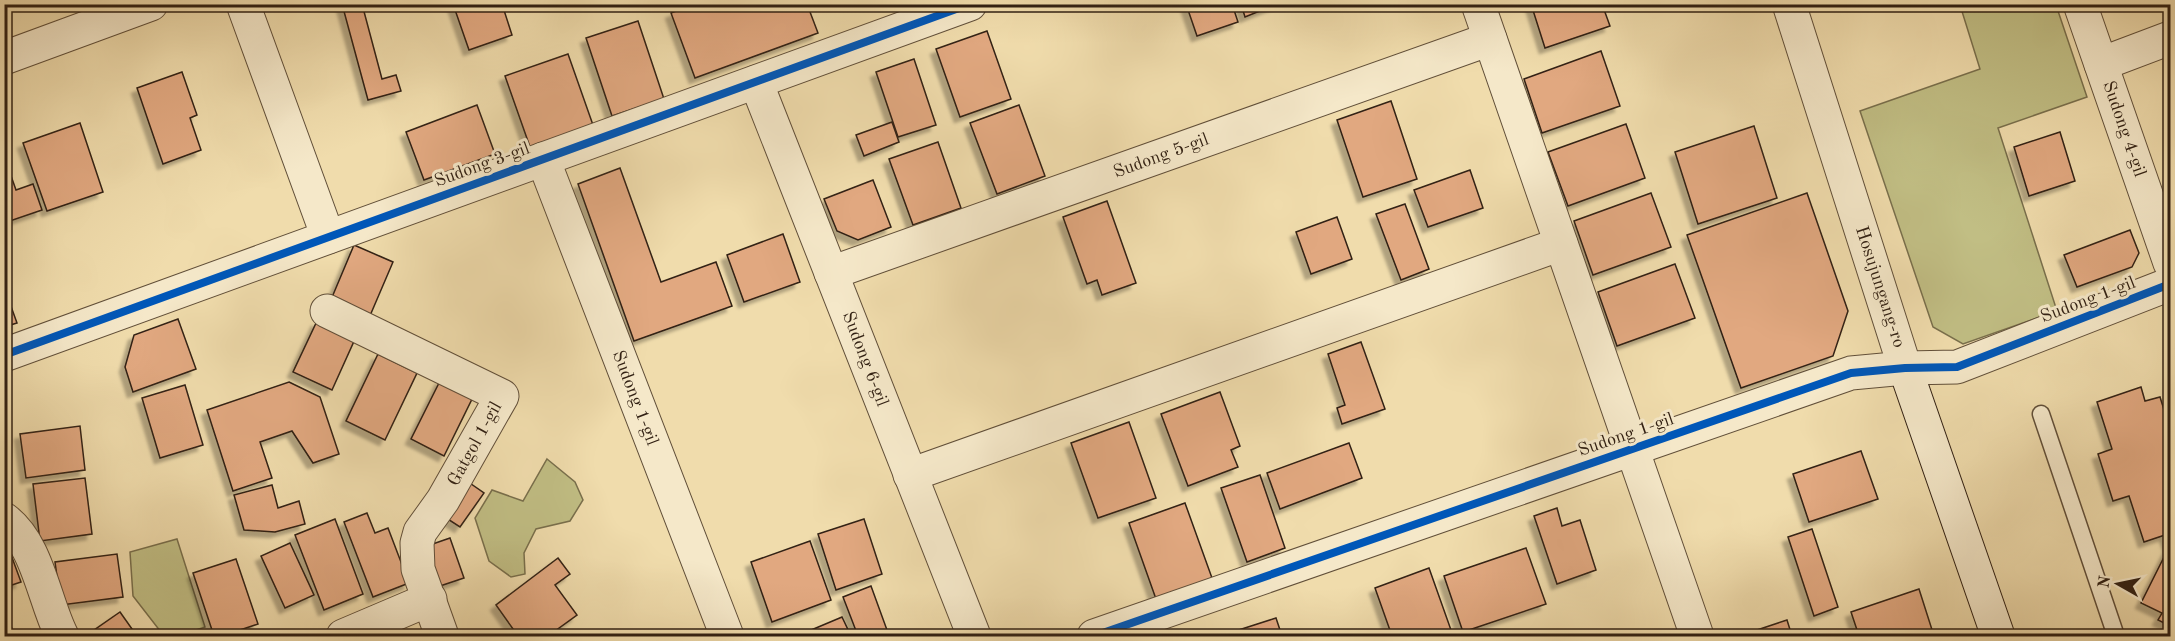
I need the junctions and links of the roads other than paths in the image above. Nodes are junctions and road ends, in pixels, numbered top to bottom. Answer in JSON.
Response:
{"nodes":[{"id":1,"x":151,"y":4,"type":"edge"},
{"id":2,"x":243,"y":4,"type":"edge"},
{"id":3,"x":970,"y":4,"type":"edge"},
{"id":4,"x":1478,"y":4,"type":"edge"},
{"id":5,"x":1789,"y":4,"type":"edge"},
{"id":6,"x":2080,"y":4,"type":"edge"},
{"id":7,"x":2170,"y":38,"type":"edge"},
{"id":8,"x":1490,"y":39,"type":"junction"},
{"id":9,"x":4,"y":58,"type":"edge"},
{"id":10,"x":2101,"y":64,"type":"junction"},
{"id":11,"x":756,"y":82,"type":"junction"},
{"id":12,"x":543,"y":159,"type":"junction"},
{"id":13,"x":328,"y":237,"type":"junction"},
{"id":14,"x":1561,"y":244,"type":"junction"},
{"id":15,"x":2170,"y":262,"type":"edge"},
{"id":16,"x":831,"y":273,"type":"junction"},
{"id":17,"x":2170,"y":284,"type":"edge"},
{"id":18,"x":327,"y":311,"type":"dead end"},
{"id":19,"x":4,"y":355,"type":"edge"},
{"id":20,"x":1905,"y":368,"type":"junction"},
{"id":21,"x":2041,"y":414,"type":"dead end"},
{"id":22,"x":1632,"y":449,"type":"junction"},
{"id":23,"x":910,"y":475,"type":"junction"},
{"id":24,"x":4,"y":519,"type":"edge"},
{"id":25,"x":430,"y":599,"type":"junction"},
{"id":26,"x":62,"y":636,"type":"edge"},
{"id":27,"x":343,"y":636,"type":"edge"},
{"id":28,"x":442,"y":636,"type":"edge"},
{"id":29,"x":727,"y":636,"type":"edge"},
{"id":30,"x":974,"y":636,"type":"edge"},
{"id":31,"x":1094,"y":636,"type":"edge"},
{"id":32,"x":1697,"y":636,"type":"edge"},
{"id":33,"x":1998,"y":636,"type":"edge"},
{"id":34,"x":2116,"y":636,"type":"edge"}],
"edges":[{"from":1,"to":9,"type":"street"},
{"from":2,"to":13,"type":"street"},
{"from":3,"to":11,"type":"street","name":"Sudong 3-gil"},
{"from":4,"to":8,"type":"street"},
{"from":5,"to":20,"type":"street","name":"Hosujungang-ro"},
{"from":6,"to":10,"type":"street","name":"Sudong 4-gil"},
{"from":7,"to":10,"type":"street","name":"Sudong 4-gil"},
{"from":8,"to":14,"type":"street"},
{"from":8,"to":16,"type":"street","name":"Sudong 5-gil"},
{"from":10,"to":15,"type":"street","name":"Sudong 4-gil"},
{"from":11,"to":12,"type":"street","name":"Sudong 3-gil"},
{"from":11,"to":16,"type":"street","name":"Sudong 6-gil"},
{"from":12,"to":13,"type":"street","name":"Sudong 3-gil"},
{"from":12,"to":29,"type":"street","name":"Sudong 1-gil"},
{"from":13,"to":19,"type":"street","name":"Sudong 3-gil"},
{"from":14,"to":22,"type":"street"},
{"from":14,"to":23,"type":"street"},
{"from":16,"to":23,"type":"street","name":"Sudong 6-gil"},
{"from":17,"to":20,"type":"street","name":"Sudong 1-gil"},
{"from":18,"to":25,"type":"street","name":"Gatgol 1-gil"},
{"from":20,"to":22,"type":"street","name":"Sudong 1-gil"},
{"from":20,"to":33,"type":"street","name":"Hosujungang-ro"},
{"from":21,"to":34,"type":"lane"},
{"from":22,"to":31,"type":"street","name":"Sudong 1-gil"},
{"from":22,"to":32,"type":"street"},
{"from":23,"to":30,"type":"street","name":"Sudong 6-gil"},
{"from":24,"to":26,"type":"street"},
{"from":25,"to":27,"type":"street"},
{"from":25,"to":28,"type":"street","name":"Gatgol 1-gil"}]}
